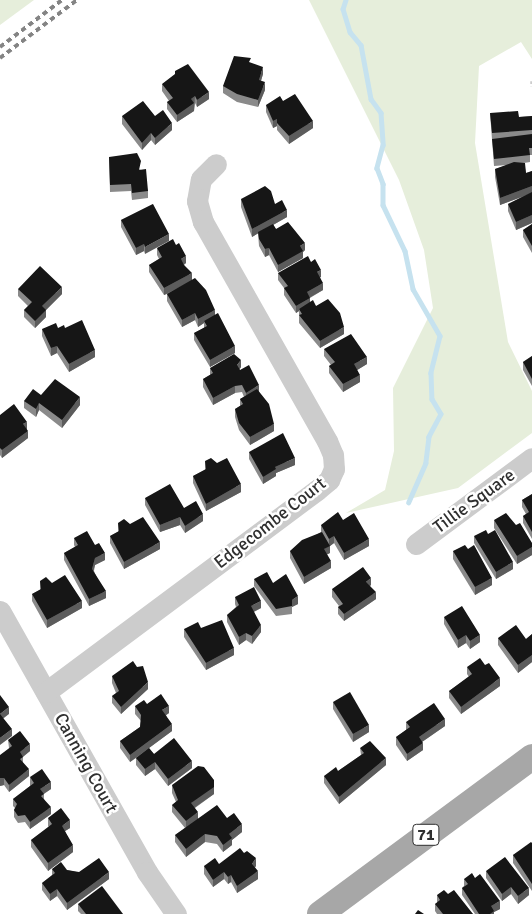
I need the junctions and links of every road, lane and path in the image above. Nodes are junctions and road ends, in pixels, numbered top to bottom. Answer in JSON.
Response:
{"nodes":[{"id":1,"x":532,"y":81,"type":"edge"},
{"id":2,"x":532,"y":86,"type":"edge"},
{"id":3,"x":216,"y":164,"type":"dead end"},
{"id":4,"x":532,"y":458,"type":"edge"},
{"id":5,"x":416,"y":544,"type":"dead end"},
{"id":6,"x":0,"y":611,"type":"edge"},
{"id":7,"x":46,"y":692,"type":"junction"},
{"id":8,"x":532,"y":757,"type":"edge"},
{"id":9,"x":176,"y":914,"type":"edge"},
{"id":10,"x":320,"y":914,"type":"edge"}],
"edges":[{"from":1,"to":2,"type":"path"},
{"from":3,"to":7,"type":"street","name":"Edgecombe Court"},
{"from":4,"to":5,"type":"street","name":"Tillie Square"},
{"from":6,"to":7,"type":"street","name":"Canning Court"},
{"from":7,"to":9,"type":"street","name":"Canning Court"},
{"from":8,"to":10,"type":"main road","number":"71"}]}
